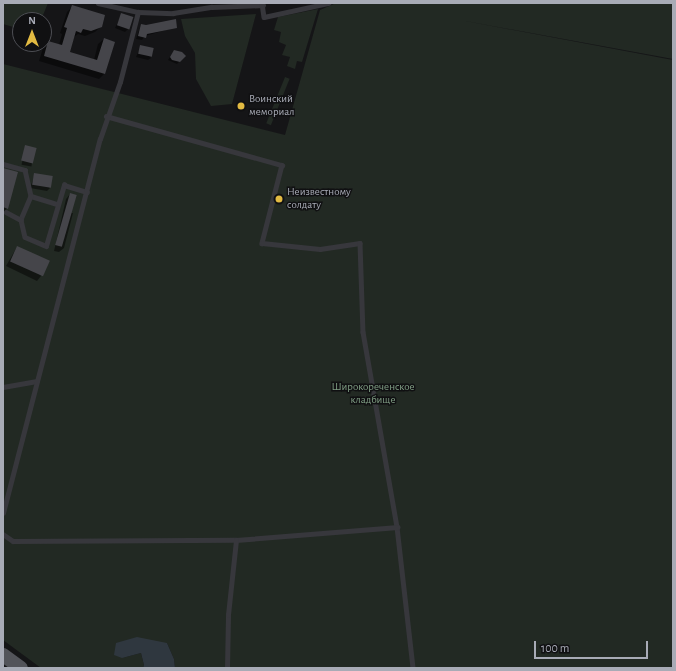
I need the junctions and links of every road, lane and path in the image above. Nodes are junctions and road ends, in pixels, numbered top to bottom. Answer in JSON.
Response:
{"nodes":[{"id":1,"x":98,"y":3,"type":"edge"},
{"id":2,"x":328,"y":3,"type":"edge"},
{"id":3,"x":262,"y":4,"type":"edge"},
{"id":4,"x":138,"y":12,"type":"junction"},
{"id":5,"x":106,"y":116,"type":"junction"},
{"id":6,"x":3,"y":164,"type":"edge"},
{"id":7,"x":88,"y":192,"type":"junction"},
{"id":8,"x":31,"y":196,"type":"junction"},
{"id":9,"x":57,"y":204,"type":"junction"},
{"id":10,"x":6,"y":212,"type":"dead end"},
{"id":11,"x":21,"y":220,"type":"junction"},
{"id":12,"x":36,"y":381,"type":"junction"},
{"id":13,"x":3,"y":387,"type":"edge"},
{"id":14,"x":3,"y":513,"type":"edge"},
{"id":15,"x":398,"y":527,"type":"junction"},
{"id":16,"x":3,"y":534,"type":"edge"},
{"id":17,"x":236,"y":540,"type":"junction"},
{"id":18,"x":3,"y":655,"type":"edge"},
{"id":19,"x":20,"y":668,"type":"edge"},
{"id":20,"x":227,"y":668,"type":"edge"},
{"id":21,"x":413,"y":668,"type":"edge"}],
"edges":[{"from":1,"to":4,"type":"lane"},
{"from":2,"to":3,"type":"lane"},
{"from":3,"to":4,"type":"lane"},
{"from":4,"to":5,"type":"lane"},
{"from":5,"to":7,"type":"lane"},
{"from":5,"to":15,"type":"lane"},
{"from":6,"to":8,"type":"lane"},
{"from":7,"to":9,"type":"lane"},
{"from":7,"to":12,"type":"lane"},
{"from":8,"to":9,"type":"lane"},
{"from":8,"to":11,"type":"lane"},
{"from":9,"to":11,"type":"lane"},
{"from":10,"to":11,"type":"lane"},
{"from":12,"to":13,"type":"lane"},
{"from":12,"to":14,"type":"lane"},
{"from":15,"to":17,"type":"lane"},
{"from":15,"to":21,"type":"lane"},
{"from":16,"to":17,"type":"lane"},
{"from":17,"to":20,"type":"lane"},
{"from":18,"to":19,"type":"main road"}]}
